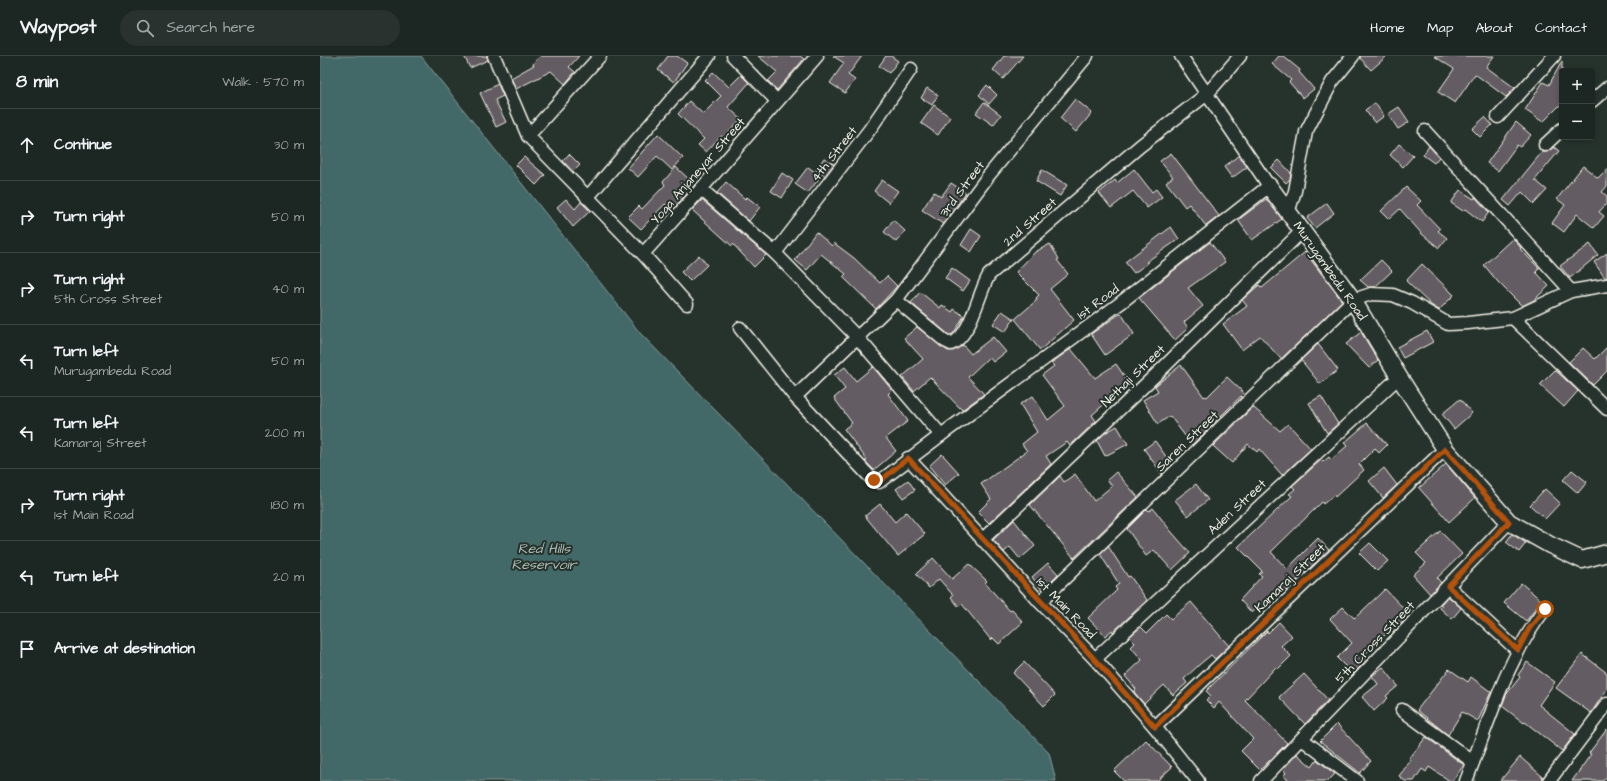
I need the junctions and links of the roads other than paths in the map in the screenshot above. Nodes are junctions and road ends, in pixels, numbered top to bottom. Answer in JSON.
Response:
{"nodes":[{"id":1,"x":494,"y":56,"type":"edge"},
{"id":2,"x":600,"y":56,"type":"edge"},
{"id":3,"x":709,"y":56,"type":"edge"},
{"id":4,"x":733,"y":56,"type":"edge"},
{"id":5,"x":817,"y":56,"type":"edge"},
{"id":6,"x":1087,"y":56,"type":"edge"},
{"id":7,"x":1181,"y":56,"type":"edge"},
{"id":8,"x":1240,"y":56,"type":"edge"},
{"id":9,"x":1353,"y":56,"type":"edge"},
{"id":10,"x":1554,"y":56,"type":"edge"},
{"id":11,"x":911,"y":69,"type":"dead end"},
{"id":12,"x":1607,"y":88,"type":"edge"},
{"id":13,"x":1207,"y":94,"type":"junction"},
{"id":14,"x":1595,"y":98,"type":"edge"},
{"id":15,"x":777,"y":101,"type":"junction"},
{"id":16,"x":1498,"y":117,"type":"dead end"},
{"id":17,"x":1425,"y":131,"type":"dead end"},
{"id":18,"x":1559,"y":132,"type":"edge"},
{"id":19,"x":528,"y":136,"type":"junction"},
{"id":20,"x":1545,"y":144,"type":"dead end"},
{"id":21,"x":1268,"y":186,"type":"junction"},
{"id":22,"x":701,"y":189,"type":"junction"},
{"id":23,"x":587,"y":198,"type":"junction"},
{"id":24,"x":1288,"y":213,"type":"junction"},
{"id":25,"x":1302,"y":231,"type":"junction"},
{"id":26,"x":775,"y":253,"type":"junction"},
{"id":27,"x":643,"y":254,"type":"junction"},
{"id":28,"x":1607,"y":285,"type":"edge"},
{"id":29,"x":1571,"y":291,"type":"junction"},
{"id":30,"x":896,"y":300,"type":"junction"},
{"id":31,"x":1353,"y":300,"type":"junction"},
{"id":32,"x":687,"y":304,"type":"dead end"},
{"id":33,"x":1512,"y":318,"type":"junction"},
{"id":34,"x":740,"y":328,"type":"dead end"},
{"id":35,"x":858,"y":338,"type":"junction"},
{"id":36,"x":1399,"y":377,"type":"junction"},
{"id":37,"x":795,"y":396,"type":"junction"},
{"id":38,"x":1607,"y":409,"type":"edge"},
{"id":39,"x":941,"y":435,"type":"junction"},
{"id":40,"x":1445,"y":449,"type":"junction"},
{"id":41,"x":908,"y":458,"type":"junction"},
{"id":42,"x":1509,"y":522,"type":"junction"},
{"id":43,"x":982,"y":540,"type":"junction"},
{"id":44,"x":1607,"y":553,"type":"edge"},
{"id":45,"x":1448,"y":586,"type":"junction"},
{"id":46,"x":1040,"y":602,"type":"junction"},
{"id":47,"x":1545,"y":609,"type":"dead end"},
{"id":48,"x":1518,"y":650,"type":"junction"},
{"id":49,"x":1095,"y":659,"type":"junction"},
{"id":50,"x":1607,"y":704,"type":"edge"},
{"id":51,"x":1402,"y":710,"type":"dead end"},
{"id":52,"x":1155,"y":727,"type":"junction"},
{"id":53,"x":1302,"y":739,"type":"junction"},
{"id":54,"x":1473,"y":762,"type":"junction"},
{"id":55,"x":1198,"y":781,"type":"edge"},
{"id":56,"x":1261,"y":781,"type":"edge"},
{"id":57,"x":1357,"y":781,"type":"edge"},
{"id":58,"x":1466,"y":781,"type":"edge"},
{"id":59,"x":1549,"y":781,"type":"edge"}],
"edges":[{"from":1,"to":19,"type":"street"},
{"from":2,"to":19,"type":"street"},
{"from":3,"to":23,"type":"street"},
{"from":4,"to":15,"type":"street"},
{"from":5,"to":15,"type":"street","name":"Yoga Anjaneyar Street"},
{"from":6,"to":30,"type":"street","name":"3rd Street"},
{"from":7,"to":13,"type":"street","name":"Murugambedu Road"},
{"from":8,"to":13,"type":"street","name":"2nd Street"},
{"from":9,"to":24,"type":"street"},
{"from":10,"to":16,"type":"street"},
{"from":11,"to":26,"type":"street","name":"4th Street"},
{"from":12,"to":14,"type":"street"},
{"from":13,"to":21,"type":"street","name":"Murugambedu Road"},
{"from":13,"to":30,"type":"street","name":"2nd Street"},
{"from":15,"to":22,"type":"street","name":"Yoga Anjaneyar Street"},
{"from":17,"to":29,"type":"street"},
{"from":18,"to":20,"type":"street"},
{"from":19,"to":23,"type":"street"},
{"from":21,"to":24,"type":"street","name":"Murugambedu Road"},
{"from":21,"to":39,"type":"street","name":"1st Road"},
{"from":22,"to":26,"type":"street"},
{"from":22,"to":27,"type":"street","name":"Yoga Anjaneyar Street"},
{"from":23,"to":27,"type":"street"},
{"from":24,"to":25,"type":"street","name":"Murugambedu Road"},
{"from":25,"to":31,"type":"street","name":"Murugambedu Road"},
{"from":25,"to":43,"type":"street","name":"Nethaji Street"},
{"from":26,"to":35,"type":"street"},
{"from":27,"to":32,"type":"street"},
{"from":28,"to":29,"type":"street"},
{"from":29,"to":33,"type":"street"},
{"from":30,"to":35,"type":"street","name":"3rd Street"},
{"from":31,"to":33,"type":"street"},
{"from":31,"to":36,"type":"street","name":"Murugambedu Road"},
{"from":31,"to":46,"type":"street","name":"Saren Street"},
{"from":33,"to":38,"type":"street"},
{"from":34,"to":37,"type":"street"},
{"from":35,"to":37,"type":"street","name":"3rd Street"},
{"from":35,"to":39,"type":"street"},
{"from":36,"to":40,"type":"street","name":"Murugambedu Road"},
{"from":36,"to":49,"type":"street","name":"Aden Street"},
{"from":37,"to":41,"type":"street","name":"1st Road"},
{"from":39,"to":41,"type":"street","name":"1st Road"},
{"from":40,"to":42,"type":"street","name":"Murugambedu Road"},
{"from":40,"to":52,"type":"street","name":"Kamaraj Street"},
{"from":41,"to":43,"type":"street","name":"1st Main Road"},
{"from":42,"to":44,"type":"street","name":"Murugambedu Road"},
{"from":42,"to":45,"type":"street","name":"5th Cross Street"},
{"from":43,"to":46,"type":"street","name":"1st Main Road"},
{"from":45,"to":48,"type":"street"},
{"from":45,"to":53,"type":"street","name":"5th Cross Street"},
{"from":46,"to":49,"type":"street","name":"1st Main Road"},
{"from":47,"to":48,"type":"street"},
{"from":48,"to":54,"type":"street"},
{"from":49,"to":52,"type":"street","name":"1st Main Road"},
{"from":50,"to":59,"type":"street"},
{"from":51,"to":54,"type":"street"},
{"from":52,"to":55,"type":"street","name":"1st Main Road"},
{"from":53,"to":56,"type":"street","name":"5th Cross Street"},
{"from":53,"to":57,"type":"street"},
{"from":54,"to":58,"type":"street"}]}
